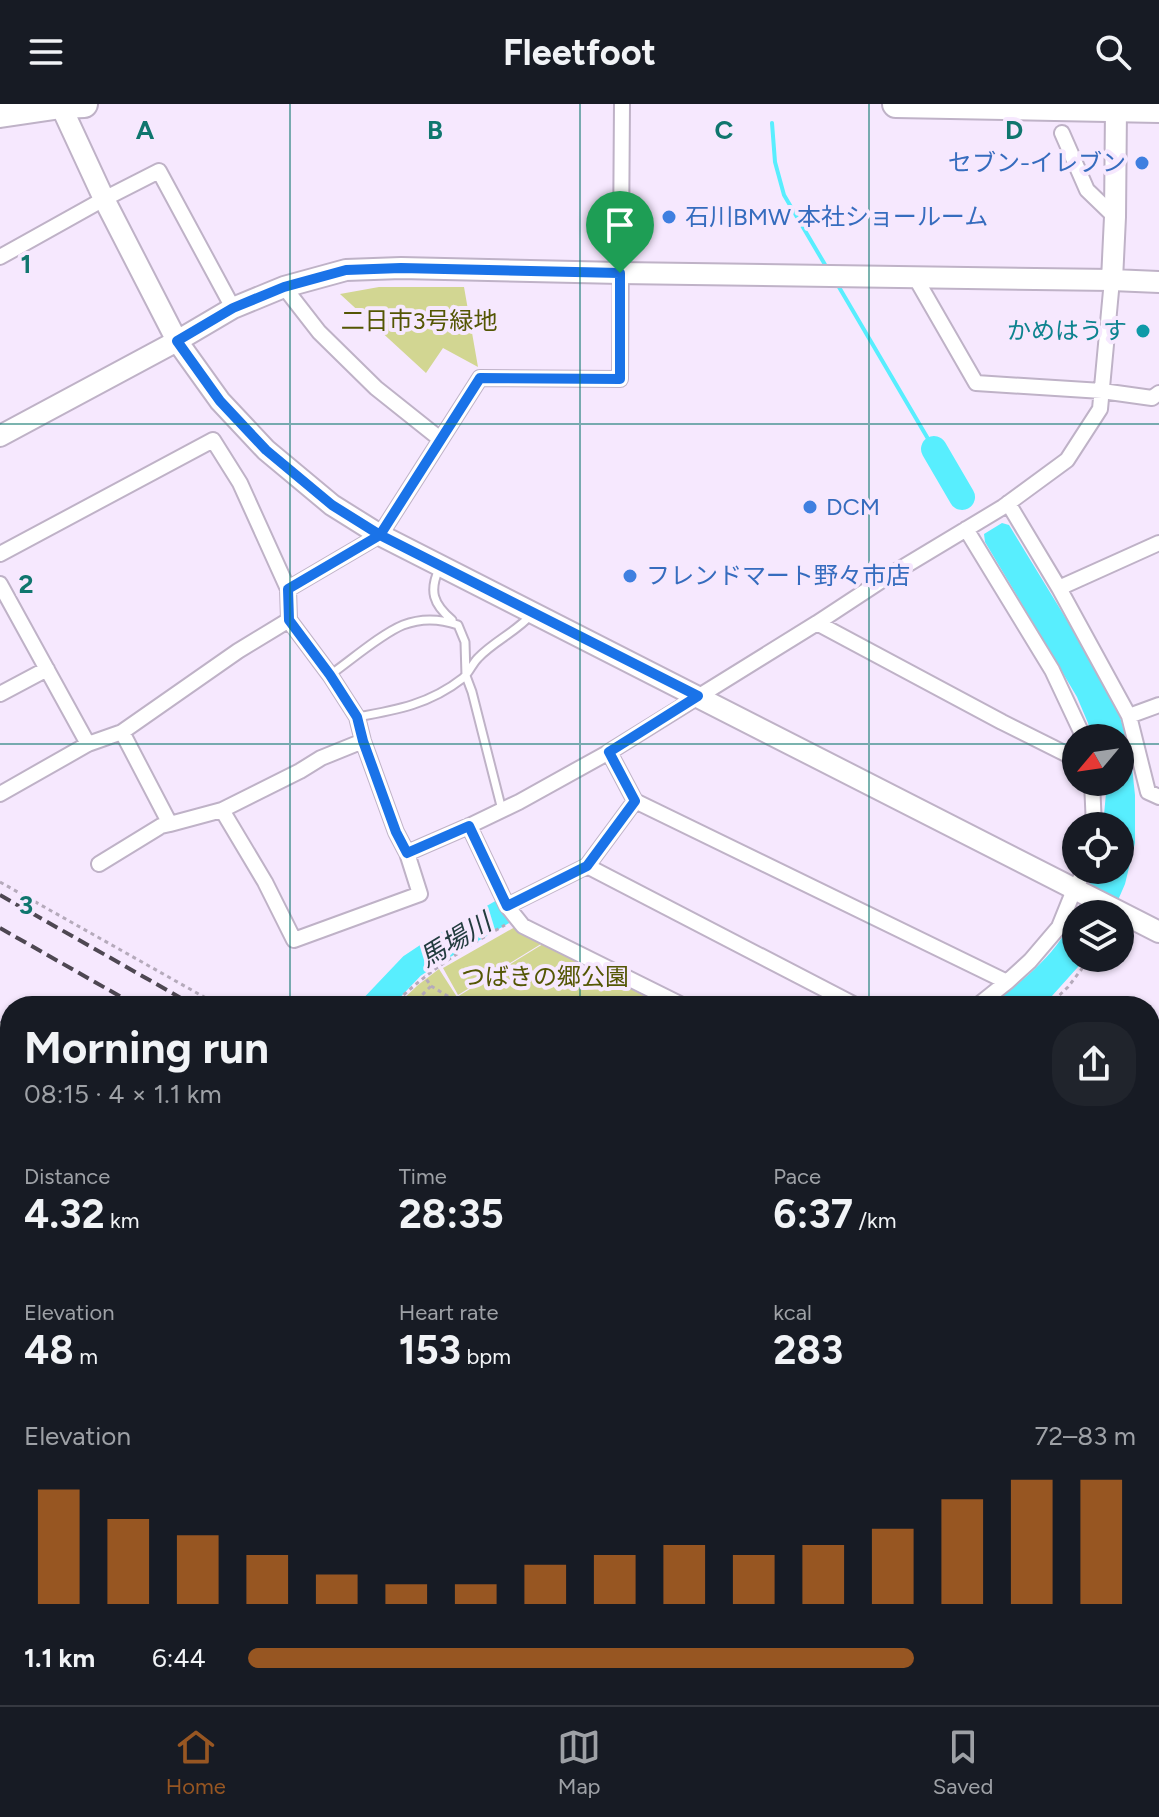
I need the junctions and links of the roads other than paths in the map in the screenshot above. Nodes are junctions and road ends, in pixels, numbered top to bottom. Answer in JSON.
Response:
{"nodes":[{"id":1,"x":68,"y":104,"type":"edge"},
{"id":2,"x":622,"y":104,"type":"edge"},
{"id":3,"x":896,"y":104,"type":"edge"},
{"id":4,"x":1116,"y":108,"type":"junction"},
{"id":5,"x":1159,"y":109,"type":"edge"},
{"id":6,"x":0,"y":114,"type":"edge"},
{"id":7,"x":1062,"y":133,"type":"dead end"},
{"id":8,"x":104,"y":199,"type":"junction"},
{"id":9,"x":1115,"y":217,"type":"junction"},
{"id":10,"x":0,"y":257,"type":"edge"},
{"id":11,"x":620,"y":273,"type":"junction"},
{"id":12,"x":915,"y":277,"type":"junction"},
{"id":13,"x":1112,"y":280,"type":"junction"},
{"id":14,"x":1159,"y":282,"type":"edge"},
{"id":15,"x":284,"y":287,"type":"junction"},
{"id":16,"x":233,"y":308,"type":"junction"},
{"id":17,"x":177,"y":341,"type":"junction"},
{"id":18,"x":1102,"y":391,"type":"junction"},
{"id":19,"x":1159,"y":393,"type":"edge"},
{"id":20,"x":0,"y":436,"type":"edge"},
{"id":21,"x":440,"y":439,"type":"junction"},
{"id":22,"x":1005,"y":505,"type":"junction"},
{"id":23,"x":968,"y":527,"type":"junction"},
{"id":24,"x":380,"y":535,"type":"junction"},
{"id":25,"x":1159,"y":543,"type":"edge"},
{"id":26,"x":0,"y":554,"type":"edge"},
{"id":27,"x":440,"y":565,"type":"junction"},
{"id":28,"x":0,"y":584,"type":"edge"},
{"id":29,"x":1059,"y":588,"type":"junction"},
{"id":30,"x":288,"y":589,"type":"junction"},
{"id":31,"x":533,"y":613,"type":"junction"},
{"id":32,"x":289,"y":620,"type":"junction"},
{"id":33,"x":817,"y":623,"type":"junction"},
{"id":34,"x":457,"y":624,"type":"junction"},
{"id":35,"x":47,"y":669,"type":"junction"},
{"id":36,"x":330,"y":675,"type":"junction"},
{"id":37,"x":466,"y":676,"type":"junction"},
{"id":38,"x":0,"y":694,"type":"edge"},
{"id":39,"x":698,"y":696,"type":"junction"},
{"id":40,"x":1159,"y":705,"type":"edge"},
{"id":41,"x":1129,"y":716,"type":"junction"},
{"id":42,"x":357,"y":717,"type":"junction"},
{"id":43,"x":1077,"y":724,"type":"edge"},
{"id":44,"x":122,"y":732,"type":"junction"},
{"id":45,"x":363,"y":741,"type":"junction"},
{"id":46,"x":88,"y":744,"type":"junction"},
{"id":47,"x":609,"y":752,"type":"junction"},
{"id":48,"x":1062,"y":752,"type":"edge"},
{"id":49,"x":0,"y":794,"type":"edge"},
{"id":50,"x":1159,"y":797,"type":"edge"},
{"id":51,"x":635,"y":801,"type":"junction"},
{"id":52,"x":222,"y":810,"type":"junction"},
{"id":53,"x":502,"y":810,"type":"junction"},
{"id":54,"x":170,"y":824,"type":"junction"},
{"id":55,"x":469,"y":826,"type":"junction"},
{"id":56,"x":407,"y":853,"type":"junction"},
{"id":57,"x":99,"y":864,"type":"dead end"},
{"id":58,"x":587,"y":866,"type":"junction"},
{"id":59,"x":1077,"y":884,"type":"edge"},
{"id":60,"x":1074,"y":890,"type":"junction"},
{"id":61,"x":1093,"y":900,"type":"edge"},
{"id":62,"x":512,"y":912,"type":"junction"},
{"id":63,"x":1134,"y":920,"type":"edge"},
{"id":64,"x":1159,"y":932,"type":"edge"},
{"id":65,"x":1007,"y":982,"type":"junction"},
{"id":66,"x":664,"y":996,"type":"edge"},
{"id":67,"x":838,"y":996,"type":"edge"},
{"id":68,"x":990,"y":996,"type":"edge"}],
"edges":[{"from":1,"to":6,"type":"highway"},
{"from":1,"to":8,"type":"street"},
{"from":2,"to":11,"type":"street"},
{"from":3,"to":4,"type":"highway"},
{"from":4,"to":5,"type":"highway"},
{"from":4,"to":9,"type":"street"},
{"from":7,"to":9,"type":"street"},
{"from":8,"to":10,"type":"street"},
{"from":8,"to":16,"type":"street"},
{"from":8,"to":17,"type":"street"},
{"from":9,"to":13,"type":"street"},
{"from":11,"to":12,"type":"street"},
{"from":11,"to":15,"type":"street"},
{"from":11,"to":21,"type":"street"},
{"from":12,"to":13,"type":"street"},
{"from":12,"to":18,"type":"street"},
{"from":13,"to":14,"type":"street"},
{"from":13,"to":18,"type":"street"},
{"from":15,"to":16,"type":"street"},
{"from":15,"to":21,"type":"street"},
{"from":16,"to":17,"type":"street"},
{"from":17,"to":20,"type":"street"},
{"from":17,"to":24,"type":"street"},
{"from":18,"to":19,"type":"street"},
{"from":18,"to":22,"type":"street"},
{"from":21,"to":24,"type":"street"},
{"from":22,"to":23,"type":"street"},
{"from":22,"to":29,"type":"street"},
{"from":23,"to":33,"type":"street"},
{"from":23,"to":43,"type":"street"},
{"from":24,"to":27,"type":"street"},
{"from":24,"to":30,"type":"street"},
{"from":25,"to":29,"type":"street"},
{"from":26,"to":30,"type":"street"},
{"from":27,"to":31,"type":"street"},
{"from":27,"to":34,"type":"lane"},
{"from":28,"to":35,"type":"street"},
{"from":29,"to":41,"type":"street"},
{"from":30,"to":32,"type":"street"},
{"from":31,"to":37,"type":"lane"},
{"from":31,"to":39,"type":"street"},
{"from":32,"to":36,"type":"street"},
{"from":32,"to":44,"type":"street"},
{"from":33,"to":39,"type":"street"},
{"from":33,"to":48,"type":"street"},
{"from":34,"to":36,"type":"lane"},
{"from":34,"to":37,"type":"lane"},
{"from":35,"to":38,"type":"street"},
{"from":35,"to":46,"type":"street"},
{"from":36,"to":42,"type":"street"},
{"from":37,"to":42,"type":"lane"},
{"from":37,"to":53,"type":"lane"},
{"from":39,"to":47,"type":"street"},
{"from":39,"to":60,"type":"street"},
{"from":40,"to":41,"type":"street"},
{"from":41,"to":50,"type":"street"},
{"from":42,"to":45,"type":"street"},
{"from":44,"to":46,"type":"street"},
{"from":44,"to":54,"type":"street"},
{"from":45,"to":52,"type":"street"},
{"from":45,"to":56,"type":"street"},
{"from":46,"to":49,"type":"street"},
{"from":47,"to":51,"type":"street"},
{"from":47,"to":53,"type":"street"},
{"from":51,"to":58,"type":"street"},
{"from":51,"to":65,"type":"street"},
{"from":52,"to":54,"type":"street"},
{"from":52,"to":56,"type":"street"},
{"from":53,"to":55,"type":"street"},
{"from":54,"to":57,"type":"street"},
{"from":55,"to":56,"type":"street"},
{"from":55,"to":62,"type":"street"},
{"from":58,"to":62,"type":"street"},
{"from":58,"to":67,"type":"street"},
{"from":59,"to":60,"type":"street"},
{"from":60,"to":61,"type":"street"},
{"from":60,"to":65,"type":"street"},
{"from":62,"to":66,"type":"street"},
{"from":63,"to":64,"type":"street"},
{"from":65,"to":68,"type":"street"}]}
